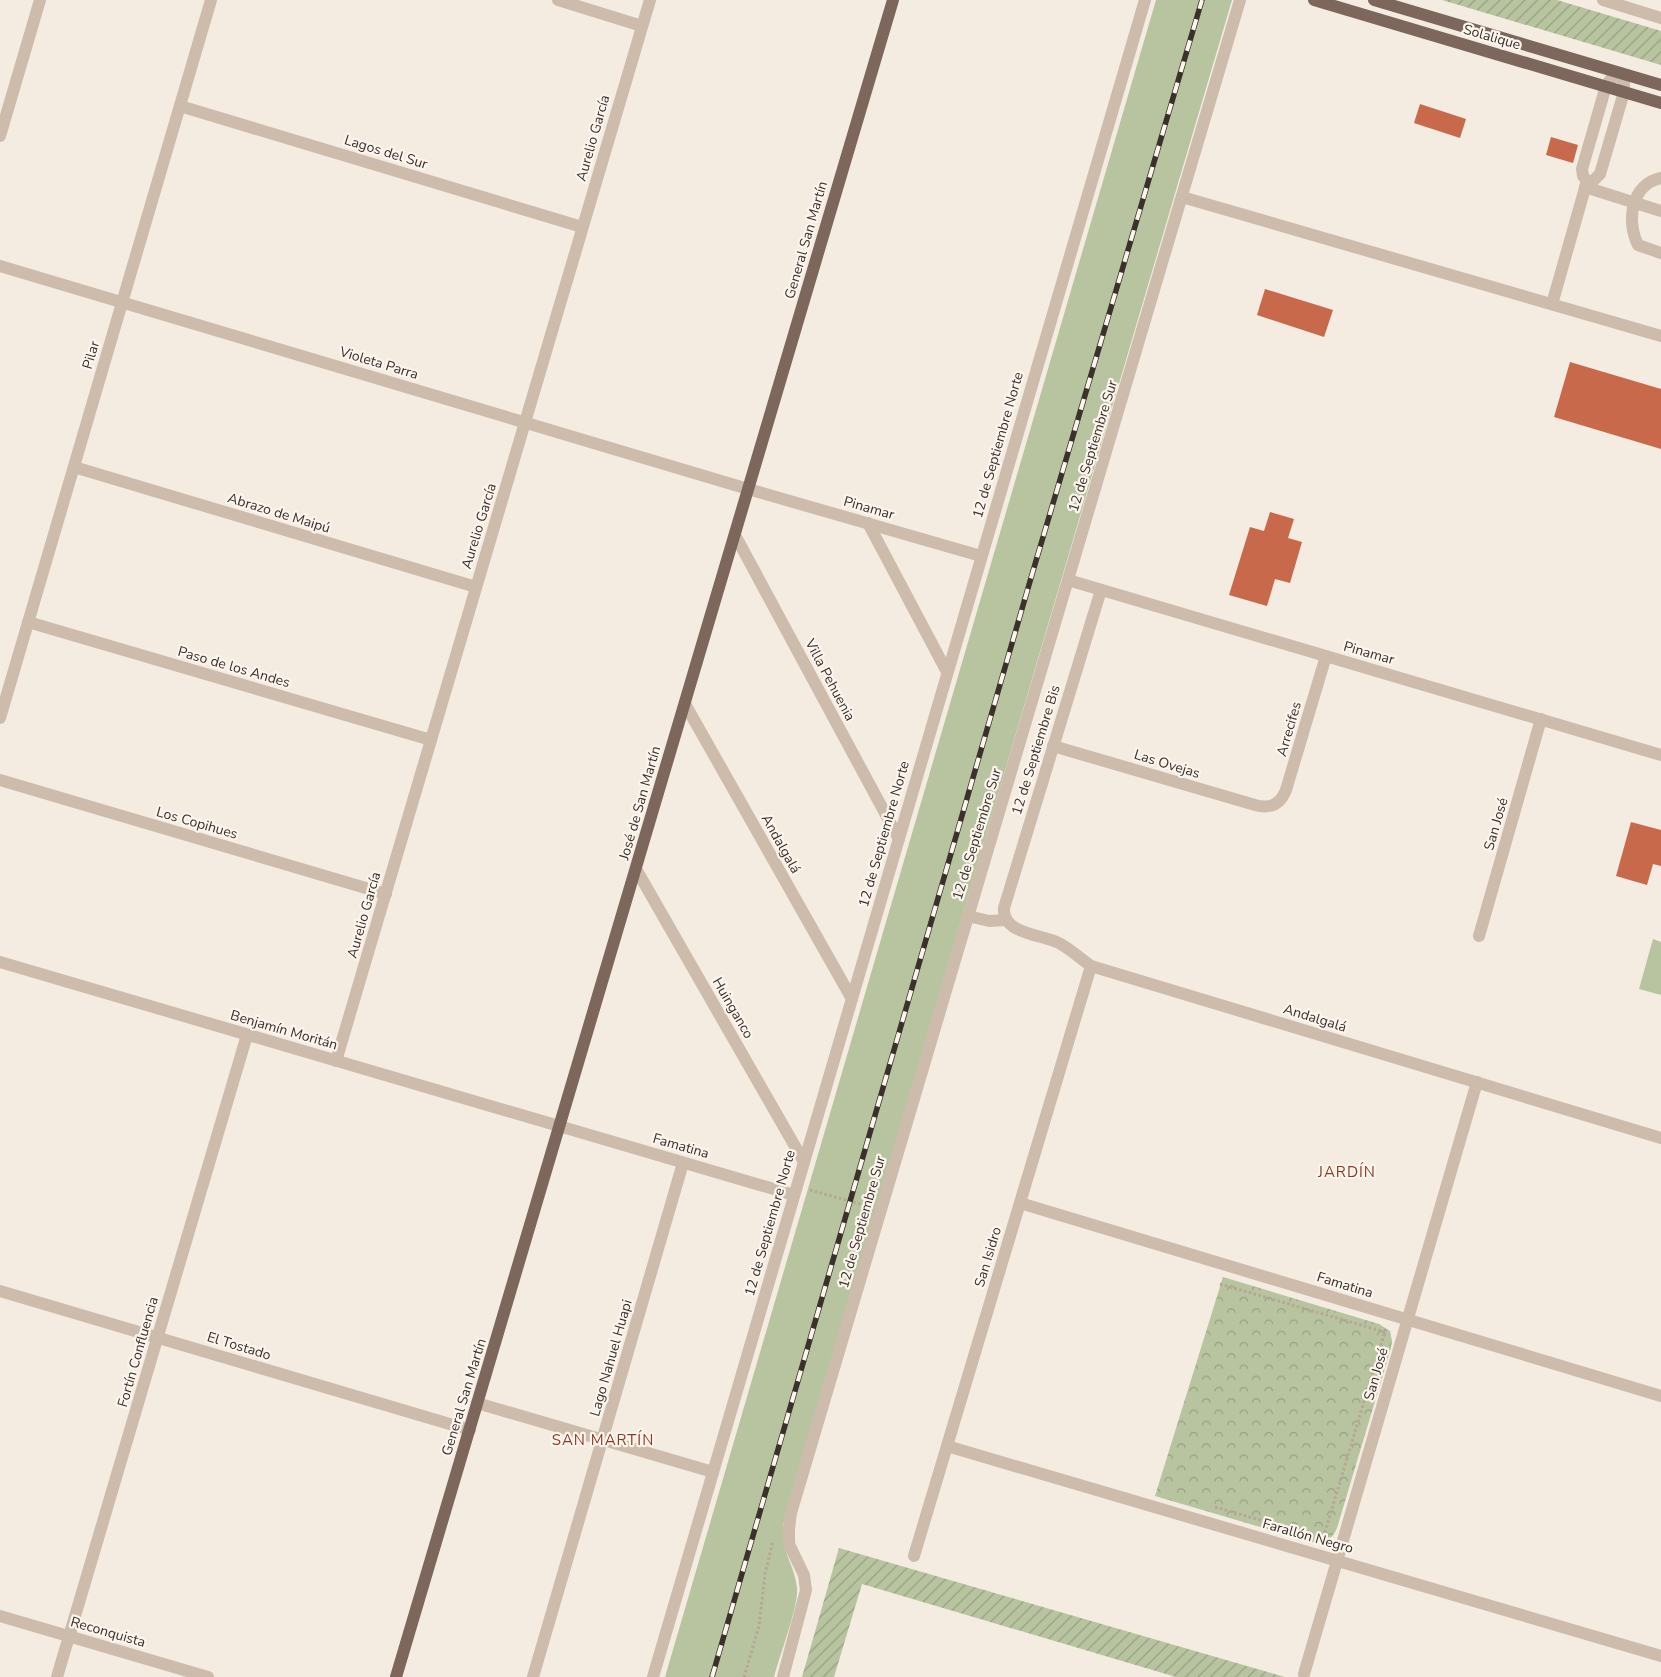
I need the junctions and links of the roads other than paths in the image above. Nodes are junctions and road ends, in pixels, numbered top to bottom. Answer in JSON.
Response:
{"nodes":[{"id":1,"x":40,"y":0,"type":"edge"},
{"id":2,"x":211,"y":0,"type":"edge"},
{"id":3,"x":558,"y":0,"type":"edge"},
{"id":4,"x":650,"y":0,"type":"edge"},
{"id":5,"x":893,"y":0,"type":"edge"},
{"id":6,"x":1146,"y":0,"type":"edge"},
{"id":7,"x":1240,"y":0,"type":"edge"},
{"id":8,"x":1314,"y":0,"type":"edge"},
{"id":9,"x":1374,"y":0,"type":"edge"},
{"id":10,"x":1603,"y":0,"type":"edge"},
{"id":11,"x":1661,"y":18,"type":"edge"},
{"id":12,"x":642,"y":26,"type":"junction"},
{"id":13,"x":1620,"y":73,"type":"junction"},
{"id":14,"x":1661,"y":85,"type":"edge"},
{"id":15,"x":1606,"y":86,"type":"junction"},
{"id":16,"x":1624,"y":92,"type":"junction"},
{"id":17,"x":1661,"y":103,"type":"edge"},
{"id":18,"x":180,"y":106,"type":"junction"},
{"id":19,"x":0,"y":136,"type":"edge"},
{"id":20,"x":1661,"y":178,"type":"edge"},
{"id":21,"x":1586,"y":184,"type":"junction"},
{"id":22,"x":1182,"y":197,"type":"junction"},
{"id":23,"x":1633,"y":202,"type":"junction"},
{"id":24,"x":1661,"y":212,"type":"edge"},
{"id":25,"x":582,"y":227,"type":"junction"},
{"id":26,"x":1661,"y":253,"type":"edge"},
{"id":27,"x":0,"y":266,"type":"edge"},
{"id":28,"x":122,"y":302,"type":"junction"},
{"id":29,"x":1552,"y":304,"type":"junction"},
{"id":30,"x":1661,"y":336,"type":"edge"},
{"id":31,"x":525,"y":422,"type":"junction"},
{"id":32,"x":74,"y":467,"type":"junction"},
{"id":33,"x":748,"y":489,"type":"junction"},
{"id":34,"x":868,"y":524,"type":"junction"},
{"id":35,"x":734,"y":535,"type":"junction"},
{"id":36,"x":981,"y":556,"type":"junction"},
{"id":37,"x":1068,"y":580,"type":"junction"},
{"id":38,"x":476,"y":587,"type":"junction"},
{"id":39,"x":1101,"y":590,"type":"junction"},
{"id":40,"x":28,"y":622,"type":"junction"},
{"id":41,"x":1326,"y":656,"type":"junction"},
{"id":42,"x":947,"y":672,"type":"junction"},
{"id":43,"x":685,"y":704,"type":"junction"},
{"id":44,"x":0,"y":718,"type":"edge"},
{"id":45,"x":1541,"y":719,"type":"junction"},
{"id":46,"x":431,"y":740,"type":"junction"},
{"id":47,"x":1054,"y":746,"type":"junction"},
{"id":48,"x":1661,"y":755,"type":"edge"},
{"id":49,"x":0,"y":780,"type":"edge"},
{"id":50,"x":1273,"y":806,"type":"joint"},
{"id":51,"x":899,"y":839,"type":"junction"},
{"id":52,"x":636,"y":869,"type":"junction"},
{"id":53,"x":386,"y":894,"type":"junction"},
{"id":54,"x":968,"y":916,"type":"junction"},
{"id":55,"x":1006,"y":920,"type":"junction"},
{"id":56,"x":1479,"y":936,"type":"dead end"},
{"id":57,"x":0,"y":962,"type":"edge"},
{"id":58,"x":1091,"y":966,"type":"junction"},
{"id":59,"x":852,"y":999,"type":"junction"},
{"id":60,"x":247,"y":1035,"type":"junction"},
{"id":61,"x":336,"y":1061,"type":"junction"},
{"id":62,"x":1477,"y":1082,"type":"junction"},
{"id":63,"x":560,"y":1126,"type":"junction"},
{"id":64,"x":1661,"y":1138,"type":"edge"},
{"id":65,"x":804,"y":1162,"type":"junction"},
{"id":66,"x":683,"y":1163,"type":"junction"},
{"id":67,"x":794,"y":1195,"type":"junction"},
{"id":68,"x":1020,"y":1203,"type":"junction"},
{"id":69,"x":0,"y":1291,"type":"edge"},
{"id":70,"x":1407,"y":1320,"type":"junction"},
{"id":71,"x":158,"y":1337,"type":"junction"},
{"id":72,"x":1661,"y":1396,"type":"edge"},
{"id":73,"x":478,"y":1404,"type":"junction"},
{"id":74,"x":470,"y":1430,"type":"junction"},
{"id":75,"x":602,"y":1440,"type":"junction"},
{"id":76,"x":947,"y":1446,"type":"junction"},
{"id":77,"x":713,"y":1472,"type":"junction"},
{"id":78,"x":914,"y":1556,"type":"dead end"},
{"id":79,"x":1337,"y":1560,"type":"junction"},
{"id":80,"x":0,"y":1616,"type":"edge"},
{"id":81,"x":69,"y":1636,"type":"junction"},
{"id":82,"x":1661,"y":1656,"type":"edge"},
{"id":83,"x":1304,"y":1674,"type":"dead end"},
{"id":84,"x":57,"y":1677,"type":"edge"},
{"id":85,"x":208,"y":1677,"type":"edge"},
{"id":86,"x":396,"y":1677,"type":"edge"},
{"id":87,"x":534,"y":1677,"type":"edge"},
{"id":88,"x":653,"y":1677,"type":"edge"},
{"id":89,"x":783,"y":1677,"type":"edge"}],
"edges":[{"from":1,"to":19,"type":"street"},
{"from":2,"to":18,"type":"street","name":"Pilar"},
{"from":3,"to":12,"type":"street"},
{"from":4,"to":12,"type":"street","name":"Aurelio García"},
{"from":5,"to":33,"type":"main road","name":"General San Martín"},
{"from":6,"to":36,"type":"street","name":"12 de Septiembre Norte"},
{"from":7,"to":22,"type":"street","name":"12 de Septiembre Sur"},
{"from":8,"to":15,"type":"main road","name":"Solalique"},
{"from":9,"to":13,"type":"main road","name":"Solalique"},
{"from":10,"to":11,"type":"street"},
{"from":12,"to":25,"type":"street","name":"Aurelio García"},
{"from":13,"to":14,"type":"main road","name":"Solalique"},
{"from":13,"to":15,"type":"street"},
{"from":13,"to":16,"type":"street"},
{"from":15,"to":16,"type":"main road","name":"Solalique"},
{"from":15,"to":21,"type":"street"},
{"from":16,"to":17,"type":"main road","name":"Solalique"},
{"from":16,"to":21,"type":"street"},
{"from":18,"to":25,"type":"street","name":"Lagos del Sur"},
{"from":18,"to":28,"type":"street","name":"Pilar"},
{"from":20,"to":23,"type":"street"},
{"from":21,"to":23,"type":"street"},
{"from":21,"to":29,"type":"street"},
{"from":22,"to":29,"type":"street"},
{"from":22,"to":37,"type":"street","name":"12 de Septiembre Sur"},
{"from":23,"to":24,"type":"street"},
{"from":23,"to":26,"type":"street"},
{"from":25,"to":31,"type":"street","name":"Aurelio García"},
{"from":27,"to":28,"type":"street","name":"Violeta Parra"},
{"from":28,"to":31,"type":"street","name":"Violeta Parra"},
{"from":28,"to":32,"type":"street","name":"Pilar"},
{"from":29,"to":30,"type":"street"},
{"from":31,"to":33,"type":"street","name":"Violeta Parra"},
{"from":31,"to":38,"type":"street","name":"Aurelio García"},
{"from":32,"to":38,"type":"street","name":"Abrazo de Maipú"},
{"from":32,"to":40,"type":"street","name":"Pilar"},
{"from":33,"to":34,"type":"street","name":"Pinamar"},
{"from":33,"to":35,"type":"main road","name":"José de San Martín"},
{"from":34,"to":36,"type":"street","name":"Pinamar"},
{"from":34,"to":42,"type":"street"},
{"from":35,"to":43,"type":"main road","name":"José de San Martín"},
{"from":35,"to":51,"type":"street","name":"Villa Pehuenia"},
{"from":36,"to":42,"type":"street","name":"12 de Septiembre Norte"},
{"from":37,"to":39,"type":"street","name":"Pinamar"},
{"from":37,"to":54,"type":"street","name":"12 de Septiembre Sur"},
{"from":38,"to":46,"type":"street","name":"Aurelio García"},
{"from":39,"to":41,"type":"street","name":"Pinamar"},
{"from":39,"to":47,"type":"street","name":"12 de Septiembre Bis"},
{"from":40,"to":44,"type":"street","name":"Pilar"},
{"from":40,"to":46,"type":"street","name":"Paso de los Andes"},
{"from":41,"to":45,"type":"street","name":"Pinamar"},
{"from":41,"to":50,"type":"street","name":"Arrecifes"},
{"from":42,"to":51,"type":"street","name":"12 de Septiembre Norte"},
{"from":43,"to":52,"type":"main road","name":"José de San Martín"},
{"from":43,"to":59,"type":"street","name":"Andalgalá"},
{"from":45,"to":48,"type":"street","name":"Pinamar"},
{"from":45,"to":56,"type":"street","name":"San José"},
{"from":46,"to":53,"type":"street","name":"Aurelio García"},
{"from":47,"to":50,"type":"street","name":"Las Ovejas"},
{"from":47,"to":55,"type":"street","name":"12 de Septiembre Bis"},
{"from":49,"to":53,"type":"street","name":"Los Copihues"},
{"from":51,"to":59,"type":"street","name":"12 de Septiembre Norte"},
{"from":52,"to":63,"type":"main road","name":"José de San Martín"},
{"from":52,"to":65,"type":"street","name":"Huinganco"},
{"from":53,"to":61,"type":"street","name":"Aurelio García"},
{"from":54,"to":55,"type":"street","name":"Andalgalá"},
{"from":54,"to":89,"type":"street","name":"12 de Septiembre Sur"},
{"from":55,"to":58,"type":"street","name":"Andalgalá"},
{"from":57,"to":60,"type":"street","name":"Benjamín Moritán"},
{"from":58,"to":62,"type":"street","name":"Andalgalá"},
{"from":58,"to":68,"type":"street","name":"San Isidro"},
{"from":59,"to":65,"type":"street","name":"12 de Septiembre Norte"},
{"from":60,"to":61,"type":"street","name":"Benjamín Moritán"},
{"from":60,"to":71,"type":"street","name":"Fortín Confluencia"},
{"from":61,"to":63,"type":"street","name":"Benjamín Moritán"},
{"from":62,"to":64,"type":"street","name":"Andalgalá"},
{"from":62,"to":70,"type":"street","name":"San José"},
{"from":63,"to":66,"type":"street","name":"Famatina"},
{"from":63,"to":73,"type":"main road","name":"General San Martín"},
{"from":65,"to":67,"type":"street","name":"12 de Septiembre Norte"},
{"from":66,"to":67,"type":"street","name":"Famatina"},
{"from":66,"to":75,"type":"street","name":"Lago Nahuel Huapi"},
{"from":67,"to":77,"type":"street","name":"12 de Septiembre Norte"},
{"from":68,"to":70,"type":"street","name":"Famatina"},
{"from":68,"to":76,"type":"street","name":"San Isidro"},
{"from":69,"to":71,"type":"street","name":"El Tostado"},
{"from":70,"to":72,"type":"street","name":"Famatina"},
{"from":70,"to":79,"type":"street","name":"San José"},
{"from":71,"to":74,"type":"street","name":"El Tostado"},
{"from":71,"to":81,"type":"street","name":"Fortín Confluencia"},
{"from":73,"to":74,"type":"main road","name":"General San Martín"},
{"from":73,"to":75,"type":"street"},
{"from":74,"to":86,"type":"main road","name":"General San Martín"},
{"from":75,"to":77,"type":"street"},
{"from":75,"to":87,"type":"street","name":"Lago Nahuel Huapi"},
{"from":76,"to":78,"type":"street","name":"San Isidro"},
{"from":76,"to":79,"type":"street","name":"Farallón Negro"},
{"from":77,"to":88,"type":"street","name":"12 de Septiembre Norte"},
{"from":79,"to":82,"type":"street","name":"Farallón Negro"},
{"from":79,"to":83,"type":"street","name":"San José"},
{"from":80,"to":81,"type":"street","name":"Reconquista"},
{"from":81,"to":84,"type":"street","name":"Fortín Confluencia"},
{"from":81,"to":85,"type":"street","name":"Reconquista"}]}
